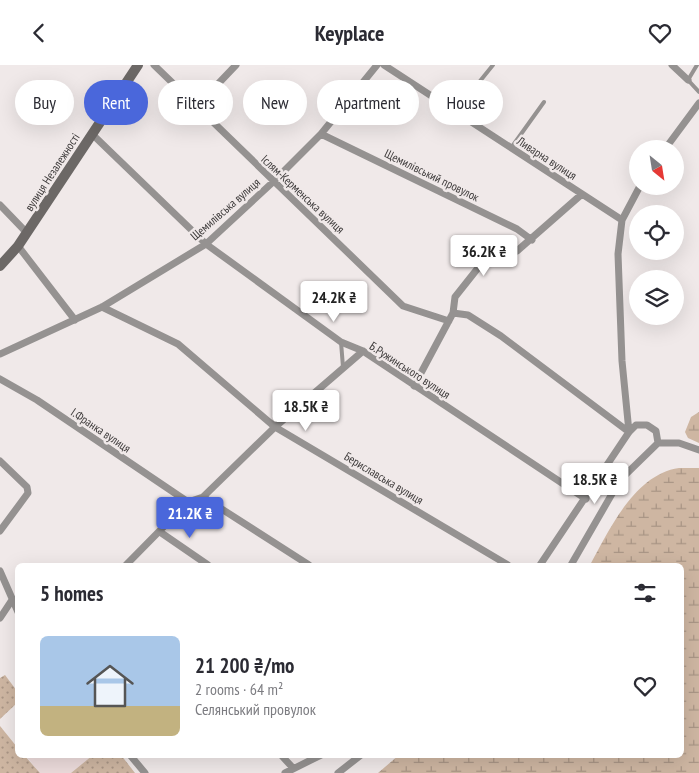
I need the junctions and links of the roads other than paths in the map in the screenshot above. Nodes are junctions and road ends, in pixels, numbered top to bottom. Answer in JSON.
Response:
{"nodes":[{"id":1,"x":138,"y":65,"type":"edge"},
{"id":2,"x":154,"y":65,"type":"edge"},
{"id":3,"x":236,"y":65,"type":"edge"},
{"id":4,"x":377,"y":65,"type":"edge"},
{"id":5,"x":384,"y":65,"type":"edge"},
{"id":6,"x":493,"y":65,"type":"edge"},
{"id":7,"x":672,"y":65,"type":"edge"},
{"id":8,"x":697,"y":65,"type":"edge"},
{"id":9,"x":169,"y":80,"type":"edge"},
{"id":10,"x":222,"y":80,"type":"edge"},
{"id":11,"x":481,"y":80,"type":"edge"},
{"id":12,"x":688,"y":80,"type":"junction"},
{"id":13,"x":699,"y":93,"type":"edge"},
{"id":14,"x":429,"y":95,"type":"edge"},
{"id":15,"x":544,"y":102,"type":"dead end"},
{"id":16,"x":699,"y":103,"type":"edge"},
{"id":17,"x":214,"y":125,"type":"edge"},
{"id":18,"x":475,"y":125,"type":"edge"},
{"id":19,"x":92,"y":134,"type":"junction"},
{"id":20,"x":321,"y":134,"type":"junction"},
{"id":21,"x":672,"y":140,"type":"edge"},
{"id":22,"x":511,"y":148,"type":"junction"},
{"id":23,"x":273,"y":182,"type":"junction"},
{"id":24,"x":582,"y":194,"type":"junction"},
{"id":25,"x":635,"y":195,"type":"edge"},
{"id":26,"x":0,"y":205,"type":"edge"},
{"id":27,"x":622,"y":220,"type":"junction"},
{"id":28,"x":27,"y":233,"type":"junction"},
{"id":29,"x":532,"y":240,"type":"junction"},
{"id":30,"x":206,"y":243,"type":"junction"},
{"id":31,"x":18,"y":246,"type":"junction"},
{"id":32,"x":0,"y":266,"type":"edge"},
{"id":33,"x":102,"y":307,"type":"junction"},
{"id":34,"x":453,"y":313,"type":"junction"},
{"id":35,"x":75,"y":320,"type":"junction"},
{"id":36,"x":449,"y":321,"type":"junction"},
{"id":37,"x":341,"y":342,"type":"junction"},
{"id":38,"x":363,"y":351,"type":"junction"},
{"id":39,"x":0,"y":354,"type":"edge"},
{"id":40,"x":343,"y":368,"type":"junction"},
{"id":41,"x":0,"y":379,"type":"edge"},
{"id":42,"x":414,"y":386,"type":"junction"},
{"id":43,"x":275,"y":427,"type":"junction"},
{"id":44,"x":629,"y":431,"type":"junction"},
{"id":45,"x":658,"y":443,"type":"junction"},
{"id":46,"x":699,"y":450,"type":"edge"},
{"id":47,"x":0,"y":461,"type":"edge"},
{"id":48,"x":203,"y":497,"type":"junction"},
{"id":49,"x":586,"y":499,"type":"junction"},
{"id":50,"x":188,"y":502,"type":"junction"},
{"id":51,"x":0,"y":531,"type":"edge"},
{"id":52,"x":160,"y":532,"type":"junction"},
{"id":53,"x":128,"y":563,"type":"edge"},
{"id":54,"x":205,"y":563,"type":"edge"},
{"id":55,"x":306,"y":563,"type":"edge"},
{"id":56,"x":505,"y":563,"type":"edge"},
{"id":57,"x":541,"y":563,"type":"edge"},
{"id":58,"x":572,"y":563,"type":"edge"},
{"id":59,"x":0,"y":571,"type":"edge"},
{"id":60,"x":12,"y":600,"type":"junction"},
{"id":61,"x":15,"y":606,"type":"edge"},
{"id":62,"x":0,"y":618,"type":"edge"},
{"id":63,"x":132,"y":758,"type":"edge"},
{"id":64,"x":284,"y":758,"type":"edge"},
{"id":65,"x":315,"y":758,"type":"edge"},
{"id":66,"x":357,"y":758,"type":"edge"},
{"id":67,"x":293,"y":768,"type":"junction"},
{"id":68,"x":145,"y":773,"type":"edge"},
{"id":69,"x":285,"y":773,"type":"edge"},
{"id":70,"x":338,"y":773,"type":"edge"}],
"edges":[{"from":1,"to":19,"type":"street","name":"вулиця Незалежності"},
{"from":2,"to":9,"type":"street","name":"Іслям-Керменська вулиця"},
{"from":3,"to":10,"type":"street"},
{"from":4,"to":20,"type":"street","name":"Щемилівська вулиця"},
{"from":5,"to":14,"type":"street","name":"Ливарна вулиця"},
{"from":6,"to":11,"type":"lane"},
{"from":7,"to":12,"type":"street"},
{"from":8,"to":12,"type":"lane"},
{"from":12,"to":13,"type":"lane"},
{"from":15,"to":22,"type":"lane"},
{"from":16,"to":21,"type":"street"},
{"from":17,"to":23,"type":"street","name":"Іслям-Керменська вулиця"},
{"from":18,"to":22,"type":"street","name":"Ливарна вулиця"},
{"from":19,"to":28,"type":"street","name":"вулиця Незалежності"},
{"from":19,"to":30,"type":"street","name":"Б.Ружинського вулиця"},
{"from":20,"to":23,"type":"street","name":"Щемилівська вулиця"},
{"from":20,"to":29,"type":"street","name":"Щемилівський провулок"},
{"from":22,"to":24,"type":"street","name":"Ливарна вулиця"},
{"from":23,"to":30,"type":"street","name":"Щемилівська вулиця"},
{"from":23,"to":36,"type":"street","name":"Іслям-Керменська вулиця"},
{"from":24,"to":27,"type":"street","name":"Ливарна вулиця"},
{"from":24,"to":29,"type":"street"},
{"from":25,"to":27,"type":"street"},
{"from":26,"to":28,"type":"street"},
{"from":27,"to":44,"type":"street"},
{"from":28,"to":31,"type":"street","name":"вулиця Незалежності"},
{"from":29,"to":34,"type":"street"},
{"from":30,"to":33,"type":"street","name":"Щемилівська вулиця"},
{"from":30,"to":37,"type":"street","name":"Б.Ружинського вулиця"},
{"from":31,"to":32,"type":"street","name":"вулиця Незалежності"},
{"from":31,"to":35,"type":"street"},
{"from":33,"to":35,"type":"street","name":"Щемилівська вулиця"},
{"from":33,"to":43,"type":"street","name":"Бериславська вулиця"},
{"from":34,"to":36,"type":"street"},
{"from":34,"to":44,"type":"street"},
{"from":35,"to":39,"type":"street","name":"Щемилівська вулиця"},
{"from":36,"to":42,"type":"street"},
{"from":37,"to":38,"type":"street","name":"Б.Ружинського вулиця"},
{"from":37,"to":40,"type":"lane"},
{"from":38,"to":40,"type":"street"},
{"from":38,"to":42,"type":"street","name":"Б.Ружинського вулиця"},
{"from":40,"to":43,"type":"street"},
{"from":41,"to":50,"type":"street","name":"І.Франка вулиця"},
{"from":42,"to":49,"type":"street","name":"Б.Ружинського вулиця"},
{"from":43,"to":48,"type":"street"},
{"from":43,"to":56,"type":"street","name":"Бериславська вулиця"},
{"from":44,"to":45,"type":"street"},
{"from":44,"to":49,"type":"street"},
{"from":45,"to":46,"type":"street"},
{"from":45,"to":58,"type":"street"},
{"from":47,"to":51,"type":"street"},
{"from":48,"to":50,"type":"street"},
{"from":48,"to":55,"type":"street"},
{"from":49,"to":57,"type":"street"},
{"from":50,"to":52,"type":"street"},
{"from":52,"to":53,"type":"street"},
{"from":52,"to":54,"type":"street"},
{"from":59,"to":60,"type":"street"},
{"from":60,"to":61,"type":"street"},
{"from":60,"to":62,"type":"street"},
{"from":63,"to":68,"type":"street"},
{"from":64,"to":67,"type":"street"},
{"from":65,"to":67,"type":"street"},
{"from":66,"to":70,"type":"street"},
{"from":67,"to":69,"type":"street"}]}
